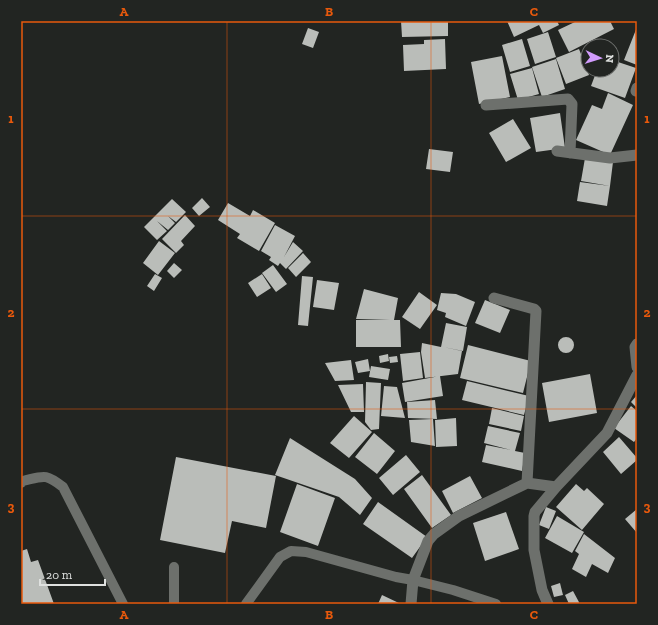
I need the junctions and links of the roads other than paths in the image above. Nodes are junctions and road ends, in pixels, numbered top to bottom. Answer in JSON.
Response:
{"nodes":[{"id":1,"x":486,"y":105,"type":"dead end"},
{"id":2,"x":557,"y":151,"type":"dead end"},
{"id":3,"x":570,"y":153,"type":"junction"},
{"id":4,"x":637,"y":155,"type":"edge"},
{"id":5,"x":494,"y":298,"type":"dead end"},
{"id":6,"x":637,"y":344,"type":"edge"},
{"id":7,"x":637,"y":367,"type":"edge"},
{"id":8,"x":637,"y":375,"type":"edge"},
{"id":9,"x":21,"y":483,"type":"edge"},
{"id":10,"x":527,"y":483,"type":"junction"},
{"id":11,"x":556,"y":487,"type":"junction"},
{"id":12,"x":174,"y":567,"type":"dead end"},
{"id":13,"x":413,"y":580,"type":"junction"},
{"id":14,"x":124,"y":604,"type":"edge"},
{"id":15,"x":174,"y":604,"type":"edge"},
{"id":16,"x":246,"y":604,"type":"edge"},
{"id":17,"x":411,"y":604,"type":"edge"},
{"id":18,"x":496,"y":604,"type":"edge"},
{"id":19,"x":548,"y":604,"type":"edge"}],
"edges":[{"from":1,"to":3,"type":"street"},
{"from":2,"to":3,"type":"street"},
{"from":3,"to":4,"type":"street"},
{"from":5,"to":10,"type":"street"},
{"from":6,"to":7,"type":"street"},
{"from":8,"to":11,"type":"street"},
{"from":9,"to":14,"type":"lane"},
{"from":10,"to":11,"type":"street"},
{"from":10,"to":13,"type":"street"},
{"from":11,"to":19,"type":"street"},
{"from":12,"to":15,"type":"lane"},
{"from":13,"to":16,"type":"lane"},
{"from":13,"to":17,"type":"street"},
{"from":13,"to":18,"type":"lane"}]}
